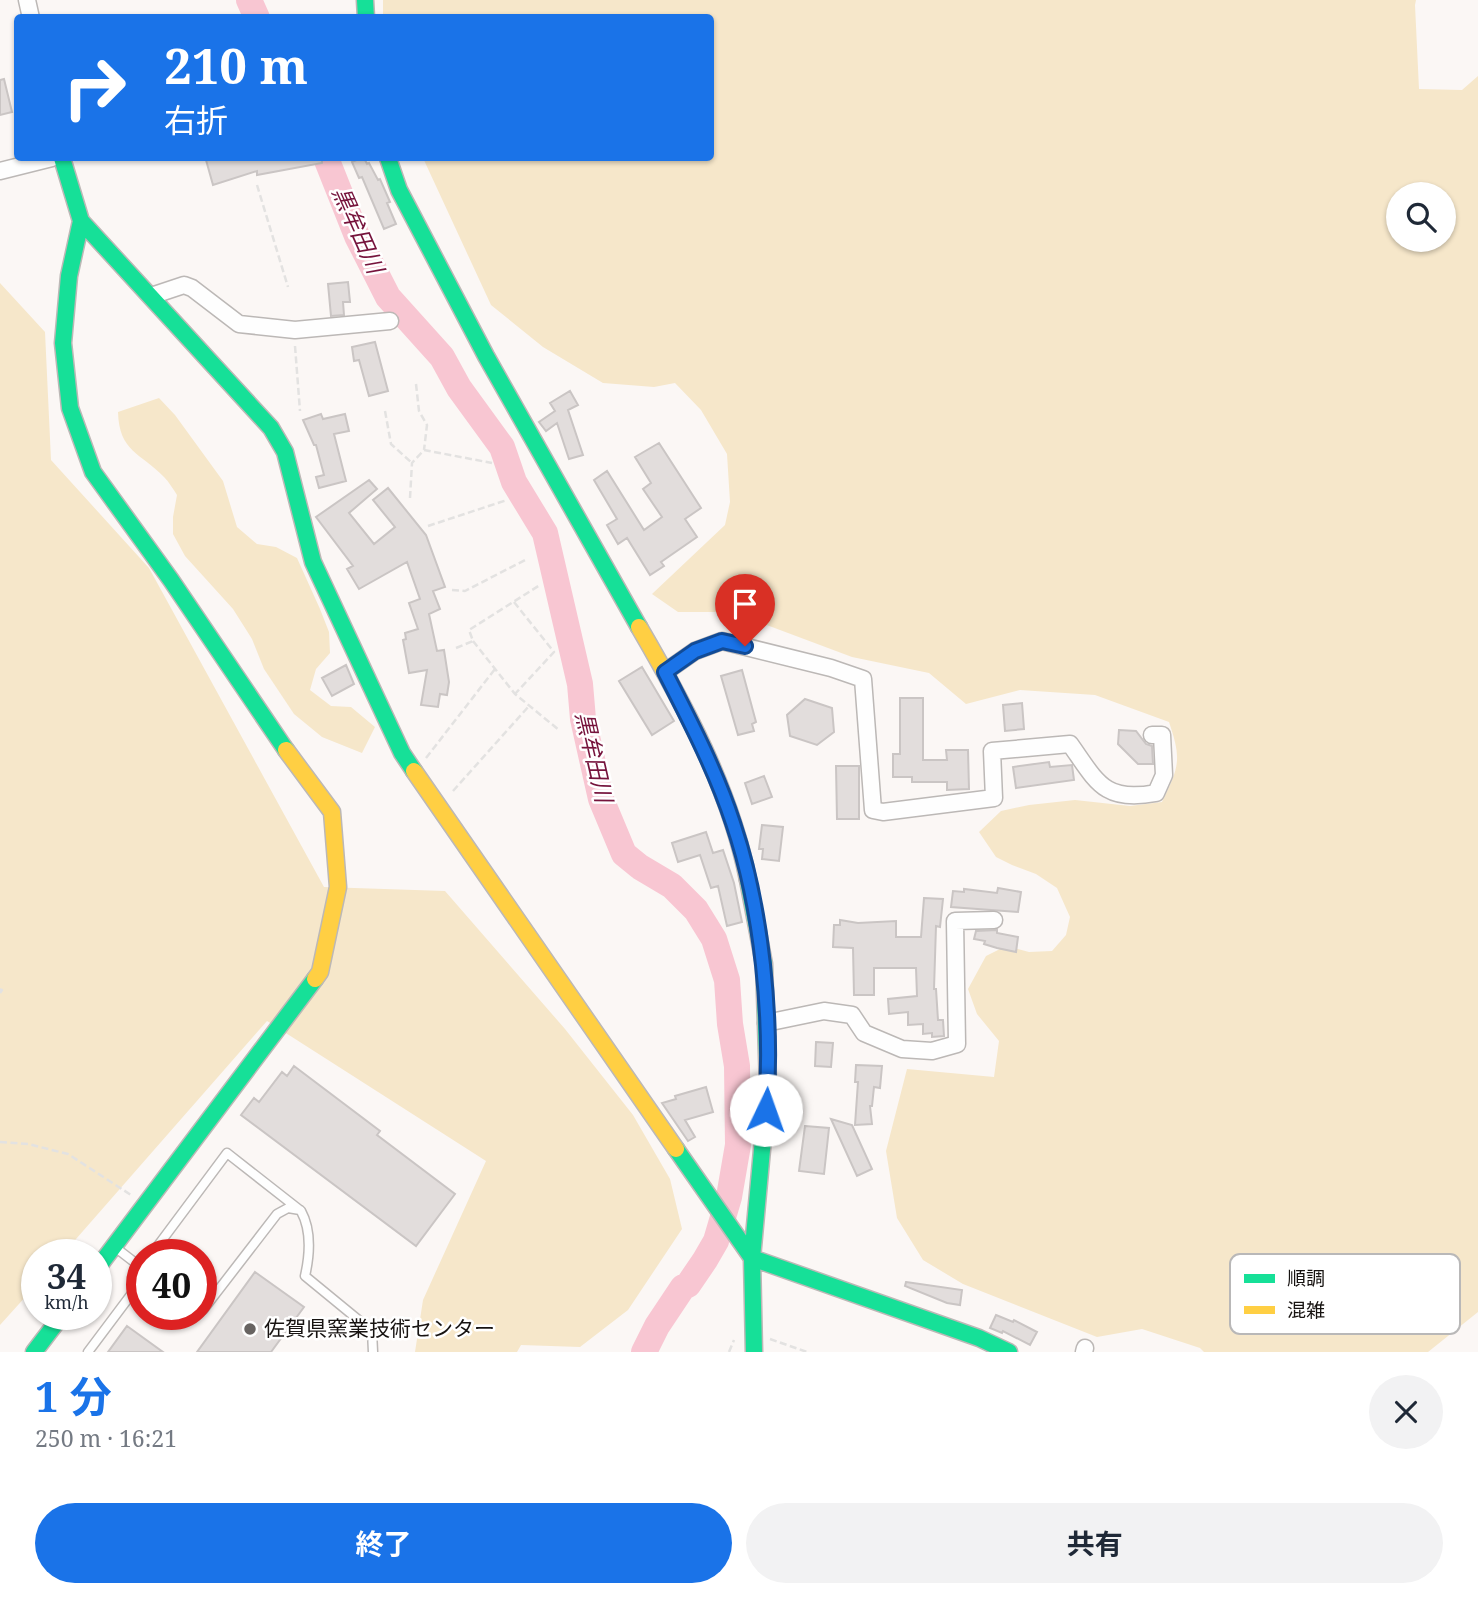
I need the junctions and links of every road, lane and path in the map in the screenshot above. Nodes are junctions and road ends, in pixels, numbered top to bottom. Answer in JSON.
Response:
{"nodes":[{"id":1,"x":40,"y":161,"type":"edge"},
{"id":2,"x":63,"y":161,"type":"edge"},
{"id":3,"x":389,"y":161,"type":"edge"},
{"id":4,"x":0,"y":171,"type":"edge"},
{"id":5,"x":257,"y":185,"type":"dead end"},
{"id":6,"x":81,"y":221,"type":"junction"},
{"id":7,"x":288,"y":288,"type":"dead end"},
{"id":8,"x":151,"y":296,"type":"junction"},
{"id":9,"x":390,"y":321,"type":"dead end"},
{"id":10,"x":294,"y":339,"type":"dead end"},
{"id":11,"x":416,"y":384,"type":"dead end"},
{"id":12,"x":300,"y":411,"type":"dead end"},
{"id":13,"x":385,"y":411,"type":"dead end"},
{"id":14,"x":424,"y":450,"type":"junction"},
{"id":15,"x":412,"y":463,"type":"junction"},
{"id":16,"x":492,"y":463,"type":"dead end"},
{"id":17,"x":410,"y":498,"type":"dead end"},
{"id":18,"x":508,"y":500,"type":"dead end"},
{"id":19,"x":428,"y":526,"type":"dead end"},
{"id":20,"x":527,"y":559,"type":"dead end"},
{"id":21,"x":540,"y":585,"type":"dead end"},
{"id":22,"x":452,"y":590,"type":"dead end"},
{"id":23,"x":514,"y":602,"type":"junction"},
{"id":24,"x":473,"y":642,"type":"junction"},
{"id":25,"x":456,"y":648,"type":"dead end"},
{"id":26,"x":495,"y":669,"type":"junction"},
{"id":27,"x":665,"y":672,"type":"junction"},
{"id":28,"x":514,"y":694,"type":"junction"},
{"id":29,"x":529,"y":706,"type":"junction"},
{"id":30,"x":559,"y":730,"type":"dead end"},
{"id":31,"x":1152,"y":735,"type":"dead end"},
{"id":32,"x":422,"y":764,"type":"dead end"},
{"id":33,"x":453,"y":792,"type":"dead end"},
{"id":34,"x":993,"y":920,"type":"dead end"},
{"id":35,"x":766,"y":1023,"type":"junction"},
{"id":36,"x":0,"y":1142,"type":"edge"},
{"id":37,"x":145,"y":1205,"type":"junction"},
{"id":38,"x":301,"y":1211,"type":"junction"},
{"id":39,"x":164,"y":1239,"type":"edge"},
{"id":40,"x":114,"y":1246,"type":"junction"},
{"id":41,"x":112,"y":1249,"type":"edge"},
{"id":42,"x":126,"y":1255,"type":"edge"},
{"id":43,"x":752,"y":1258,"type":"junction"},
{"id":44,"x":217,"y":1292,"type":"edge"},
{"id":45,"x":126,"y":1301,"type":"edge"},
{"id":46,"x":51,"y":1330,"type":"edge"},
{"id":47,"x":735,"y":1337,"type":"dead end"},
{"id":48,"x":767,"y":1338,"type":"dead end"},
{"id":49,"x":34,"y":1352,"type":"edge"},
{"id":50,"x":88,"y":1352,"type":"edge"},
{"id":51,"x":373,"y":1352,"type":"edge"},
{"id":52,"x":729,"y":1352,"type":"edge"},
{"id":53,"x":754,"y":1352,"type":"edge"},
{"id":54,"x":807,"y":1352,"type":"edge"},
{"id":55,"x":1009,"y":1352,"type":"edge"}],
"edges":[{"from":1,"to":4,"type":"street"},
{"from":2,"to":6,"type":"street"},
{"from":3,"to":27,"type":"street"},
{"from":5,"to":7,"type":"path"},
{"from":6,"to":8,"type":"street"},
{"from":6,"to":37,"type":"street"},
{"from":8,"to":9,"type":"street"},
{"from":8,"to":43,"type":"street"},
{"from":10,"to":12,"type":"path"},
{"from":11,"to":14,"type":"path"},
{"from":13,"to":15,"type":"path"},
{"from":14,"to":15,"type":"path"},
{"from":14,"to":16,"type":"path"},
{"from":15,"to":17,"type":"path"},
{"from":18,"to":19,"type":"path"},
{"from":20,"to":22,"type":"path"},
{"from":21,"to":23,"type":"path"},
{"from":23,"to":24,"type":"path"},
{"from":23,"to":28,"type":"path"},
{"from":24,"to":25,"type":"path"},
{"from":24,"to":26,"type":"path"},
{"from":26,"to":28,"type":"path"},
{"from":26,"to":32,"type":"path"},
{"from":27,"to":31,"type":"street"},
{"from":27,"to":35,"type":"street"},
{"from":28,"to":29,"type":"path"},
{"from":29,"to":30,"type":"path"},
{"from":29,"to":33,"type":"path"},
{"from":34,"to":35,"type":"street"},
{"from":35,"to":43,"type":"street"},
{"from":36,"to":37,"type":"path"},
{"from":37,"to":40,"type":"street"},
{"from":38,"to":39,"type":"lane"},
{"from":38,"to":44,"type":"lane"},
{"from":38,"to":51,"type":"lane"},
{"from":40,"to":41,"type":"street"},
{"from":40,"to":42,"type":"lane"},
{"from":43,"to":53,"type":"street"},
{"from":43,"to":55,"type":"street"},
{"from":45,"to":50,"type":"lane"},
{"from":46,"to":49,"type":"street"},
{"from":47,"to":52,"type":"path"},
{"from":48,"to":54,"type":"path"}]}
